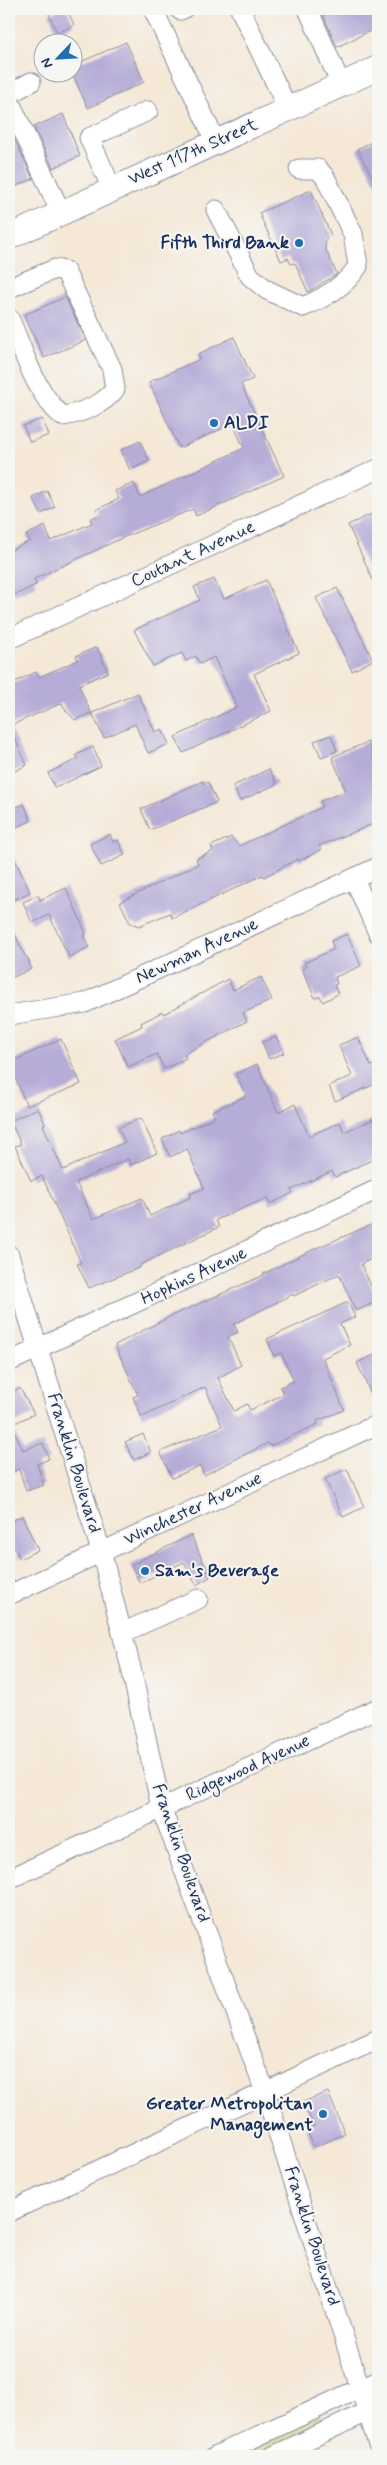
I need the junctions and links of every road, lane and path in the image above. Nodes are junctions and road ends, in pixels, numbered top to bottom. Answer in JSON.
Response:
{"nodes":[{"id":1,"x":153,"y":9,"type":"edge"},
{"id":2,"x":240,"y":9,"type":"edge"},
{"id":3,"x":308,"y":9,"type":"edge"},
{"id":4,"x":378,"y":68,"type":"edge"},
{"id":5,"x":31,"y":82,"type":"dead end"},
{"id":6,"x":341,"y":85,"type":"junction"},
{"id":7,"x":9,"y":94,"type":"edge"},
{"id":8,"x":9,"y":100,"type":"edge"},
{"id":9,"x":288,"y":109,"type":"junction"},
{"id":10,"x":148,"y":111,"type":"dead end"},
{"id":11,"x":216,"y":142,"type":"junction"},
{"id":12,"x":299,"y":169,"type":"dead end"},
{"id":13,"x":112,"y":189,"type":"junction"},
{"id":14,"x":216,"y":210,"type":"dead end"},
{"id":15,"x":61,"y":212,"type":"junction"},
{"id":16,"x":9,"y":237,"type":"edge"},
{"id":17,"x":9,"y":288,"type":"edge"},
{"id":18,"x":9,"y":318,"type":"edge"},
{"id":19,"x":378,"y":469,"type":"edge"},
{"id":20,"x":9,"y":639,"type":"edge"},
{"id":21,"x":378,"y":867,"type":"edge"},
{"id":22,"x":354,"y":878,"type":"junction"},
{"id":23,"x":378,"y":933,"type":"edge"},
{"id":24,"x":9,"y":1015,"type":"edge"},
{"id":25,"x":378,"y":1189,"type":"edge"},
{"id":26,"x":9,"y":1255,"type":"edge"},
{"id":27,"x":39,"y":1348,"type":"junction"},
{"id":28,"x":9,"y":1362,"type":"edge"},
{"id":29,"x":378,"y":1424,"type":"edge"},
{"id":30,"x":102,"y":1551,"type":"junction"},
{"id":31,"x":9,"y":1594,"type":"edge"},
{"id":32,"x":198,"y":1599,"type":"dead end"},
{"id":33,"x":122,"y":1633,"type":"junction"},
{"id":34,"x":378,"y":1708,"type":"edge"},
{"id":35,"x":161,"y":1807,"type":"junction"},
{"id":36,"x":9,"y":1879,"type":"edge"},
{"id":37,"x":378,"y":2039,"type":"edge"},
{"id":38,"x":265,"y":2092,"type":"junction"},
{"id":39,"x":9,"y":2212,"type":"edge"},
{"id":40,"x":370,"y":2384,"type":"edge"},
{"id":41,"x":373,"y":2409,"type":"edge"},
{"id":42,"x":378,"y":2444,"type":"edge"},
{"id":43,"x":215,"y":2456,"type":"edge"},
{"id":44,"x":273,"y":2456,"type":"edge"}],
"edges":[{"from":1,"to":11,"type":"street"},
{"from":2,"to":9,"type":"street"},
{"from":3,"to":6,"type":"street"},
{"from":4,"to":6,"type":"main road","name":"West 117th Street"},
{"from":5,"to":7,"type":"street"},
{"from":6,"to":9,"type":"main road","name":"West 117th Street"},
{"from":8,"to":15,"type":"street"},
{"from":9,"to":11,"type":"main road","name":"West 117th Street"},
{"from":10,"to":13,"type":"street"},
{"from":11,"to":13,"type":"main road","name":"West 117th Street"},
{"from":12,"to":14,"type":"street"},
{"from":13,"to":15,"type":"main road","name":"West 117th Street"},
{"from":15,"to":16,"type":"main road","name":"West 117th Street"},
{"from":17,"to":18,"type":"street"},
{"from":19,"to":20,"type":"street","name":"Coutant Avenue"},
{"from":21,"to":22,"type":"street","name":"Newman Avenue"},
{"from":22,"to":23,"type":"street"},
{"from":22,"to":24,"type":"street","name":"Newman Avenue"},
{"from":25,"to":27,"type":"street","name":"Hopkins Avenue"},
{"from":26,"to":27,"type":"street","name":"Franklin Boulevard"},
{"from":27,"to":28,"type":"street","name":"Hopkins Avenue"},
{"from":27,"to":30,"type":"street","name":"Franklin Boulevard"},
{"from":29,"to":30,"type":"street","name":"Winchester Avenue"},
{"from":30,"to":31,"type":"street","name":"Winchester Avenue"},
{"from":30,"to":33,"type":"street","name":"Franklin Boulevard"},
{"from":32,"to":33,"type":"street"},
{"from":33,"to":35,"type":"street","name":"Franklin Boulevard"},
{"from":34,"to":35,"type":"street","name":"Ridgewood Avenue"},
{"from":35,"to":36,"type":"street","name":"Ridgewood Avenue"},
{"from":35,"to":38,"type":"street","name":"Franklin Boulevard"},
{"from":37,"to":38,"type":"street"},
{"from":38,"to":39,"type":"street"},
{"from":38,"to":40,"type":"street","name":"Franklin Boulevard"},
{"from":40,"to":41,"type":"street","name":"Franklin Boulevard"},
{"from":40,"to":43,"type":"street"},
{"from":41,"to":42,"type":"street","name":"Franklin Boulevard"},
{"from":41,"to":44,"type":"street"}]}
